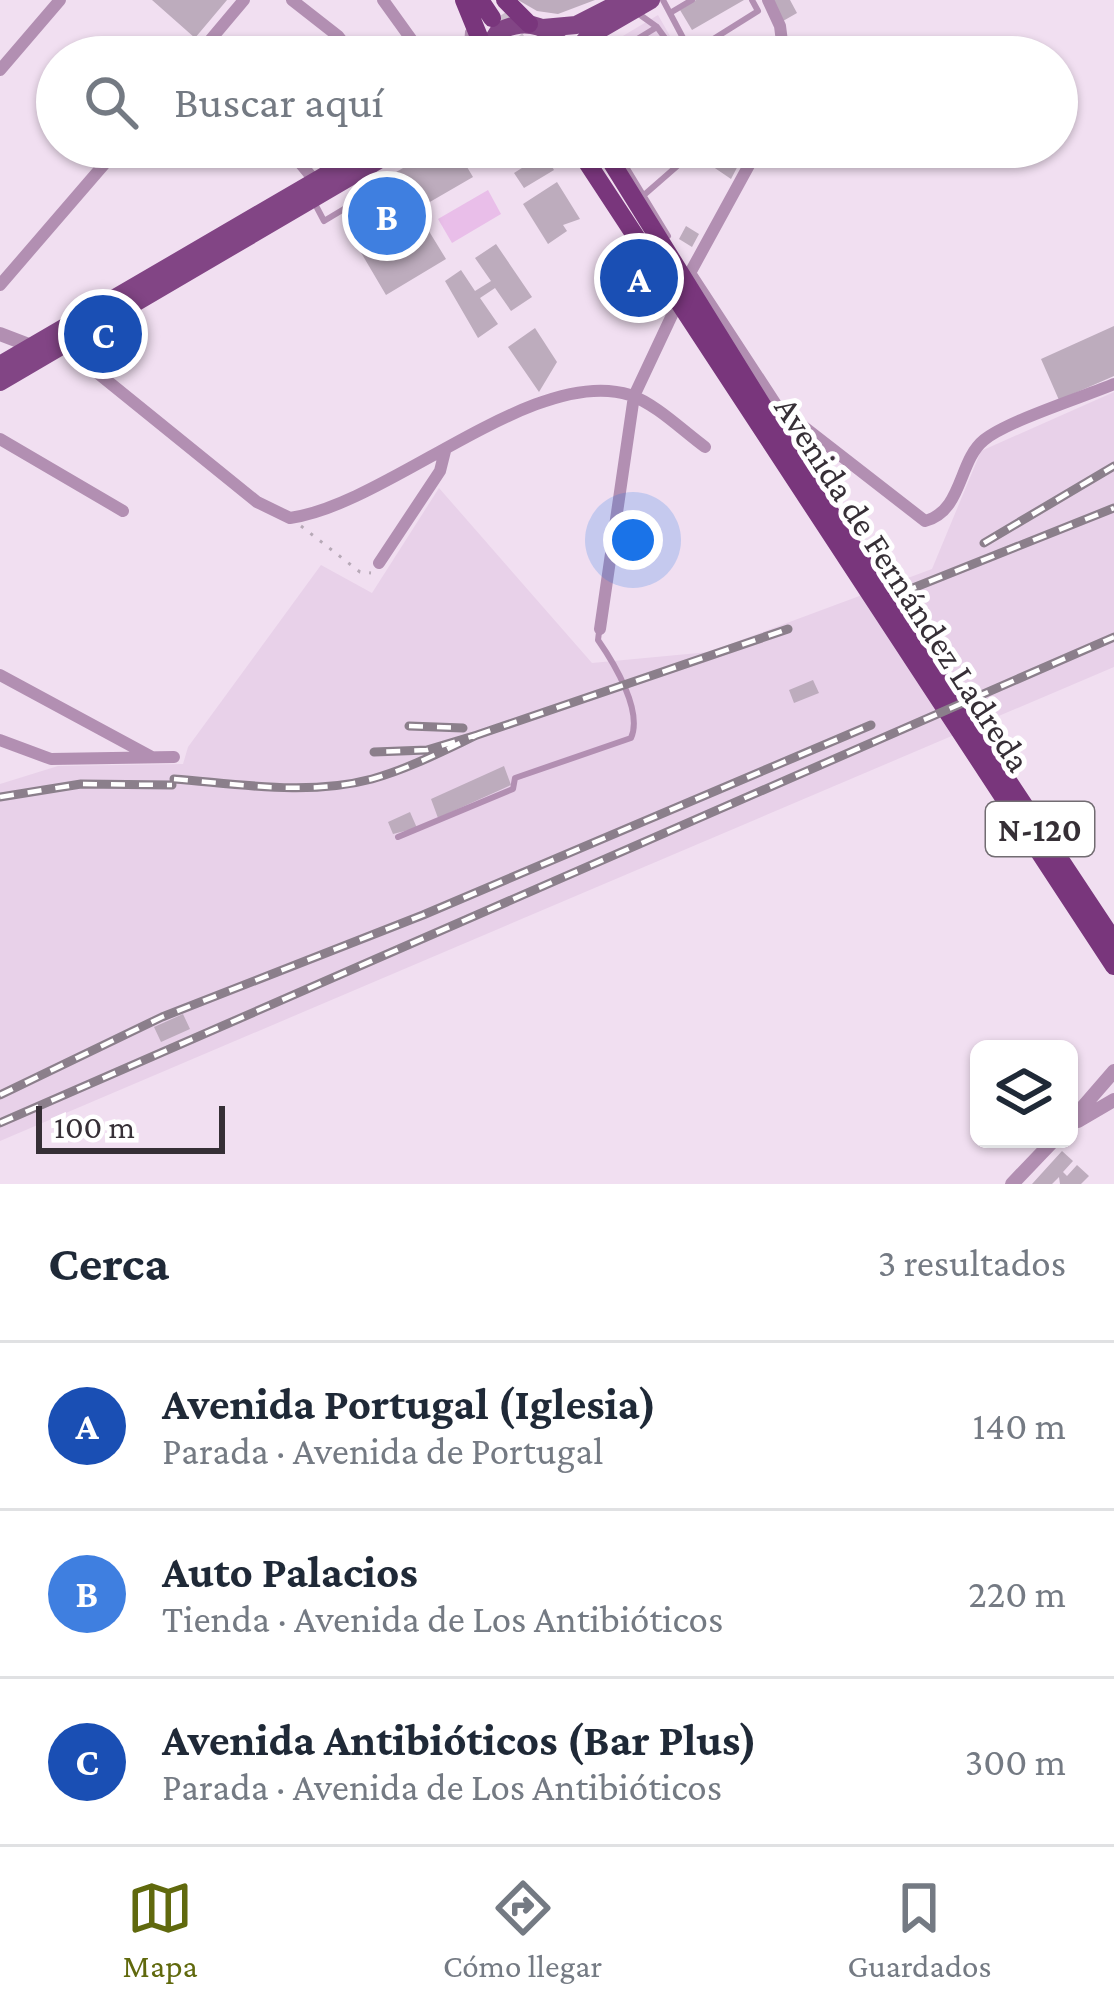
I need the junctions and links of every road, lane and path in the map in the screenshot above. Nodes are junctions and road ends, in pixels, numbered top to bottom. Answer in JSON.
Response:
{"nodes":[{"id":1,"x":60,"y":0,"type":"edge"},
{"id":2,"x":244,"y":0,"type":"edge"},
{"id":3,"x":292,"y":0,"type":"edge"},
{"id":4,"x":383,"y":0,"type":"edge"},
{"id":5,"x":461,"y":0,"type":"edge"},
{"id":6,"x":480,"y":0,"type":"edge"},
{"id":7,"x":662,"y":0,"type":"edge"},
{"id":8,"x":692,"y":0,"type":"edge"},
{"id":9,"x":752,"y":0,"type":"edge"},
{"id":10,"x":768,"y":0,"type":"edge"},
{"id":11,"x":636,"y":4,"type":"edge"},
{"id":12,"x":496,"y":8,"type":"edge"},
{"id":13,"x":670,"y":13,"type":"junction"},
{"id":14,"x":536,"y":26,"type":"junction"},
{"id":15,"x":657,"y":27,"type":"junction"},
{"id":16,"x":214,"y":36,"type":"edge"},
{"id":17,"x":338,"y":36,"type":"edge"},
{"id":18,"x":409,"y":36,"type":"edge"},
{"id":19,"x":472,"y":36,"type":"edge"},
{"id":20,"x":497,"y":36,"type":"edge"},
{"id":21,"x":553,"y":36,"type":"edge"},
{"id":22,"x":589,"y":36,"type":"edge"},
{"id":23,"x":642,"y":36,"type":"edge"},
{"id":24,"x":663,"y":36,"type":"edge"},
{"id":25,"x":682,"y":36,"type":"edge"},
{"id":26,"x":718,"y":36,"type":"edge"},
{"id":27,"x":781,"y":36,"type":"edge"},
{"id":28,"x":0,"y":70,"type":"edge"},
{"id":29,"x":100,"y":168,"type":"edge"},
{"id":30,"x":300,"y":168,"type":"edge"},
{"id":31,"x":345,"y":168,"type":"edge"},
{"id":32,"x":359,"y":168,"type":"edge"},
{"id":33,"x":579,"y":168,"type":"edge"},
{"id":34,"x":592,"y":168,"type":"edge"},
{"id":35,"x":600,"y":168,"type":"edge"},
{"id":36,"x":615,"y":168,"type":"edge"},
{"id":37,"x":627,"y":168,"type":"edge"},
{"id":38,"x":675,"y":168,"type":"edge"},
{"id":39,"x":748,"y":168,"type":"edge"},
{"id":40,"x":314,"y":190,"type":"junction"},
{"id":41,"x":644,"y":195,"type":"junction"},
{"id":42,"x":364,"y":197,"type":"dead end"},
{"id":43,"x":654,"y":213,"type":"junction"},
{"id":44,"x":659,"y":238,"type":"junction"},
{"id":45,"x":0,"y":285,"type":"edge"},
{"id":46,"x":680,"y":293,"type":"junction"},
{"id":47,"x":0,"y":334,"type":"edge"},
{"id":48,"x":49,"y":348,"type":"junction"},
{"id":49,"x":0,"y":365,"type":"edge"},
{"id":50,"x":0,"y":382,"type":"edge"},
{"id":51,"x":1114,"y":384,"type":"edge"},
{"id":52,"x":634,"y":396,"type":"junction"},
{"id":53,"x":0,"y":439,"type":"edge"},
{"id":54,"x":778,"y":443,"type":"junction"},
{"id":55,"x":705,"y":447,"type":"dead end"},
{"id":56,"x":445,"y":451,"type":"junction"},
{"id":57,"x":124,"y":511,"type":"dead end"},
{"id":58,"x":290,"y":518,"type":"junction"},
{"id":59,"x":380,"y":563,"type":"joint"},
{"id":60,"x":600,"y":629,"type":"joint"},
{"id":61,"x":0,"y":675,"type":"edge"},
{"id":62,"x":960,"y":721,"type":"junction"},
{"id":63,"x":0,"y":740,"type":"edge"},
{"id":64,"x":151,"y":757,"type":"junction"},
{"id":65,"x":174,"y":757,"type":"dead end"},
{"id":66,"x":398,"y":837,"type":"dead end"},
{"id":67,"x":1050,"y":870,"type":"junction"},
{"id":68,"x":1114,"y":941,"type":"edge"},
{"id":69,"x":1114,"y":966,"type":"edge"},
{"id":70,"x":1114,"y":982,"type":"edge"},
{"id":71,"x":1114,"y":1071,"type":"edge"},
{"id":72,"x":1114,"y":1100,"type":"edge"},
{"id":73,"x":1078,"y":1115,"type":"edge"},
{"id":74,"x":1078,"y":1121,"type":"edge"},
{"id":75,"x":1046,"y":1148,"type":"edge"},
{"id":76,"x":1012,"y":1184,"type":"edge"}],
"edges":[{"from":1,"to":28,"type":"street"},
{"from":2,"to":16,"type":"street"},
{"from":3,"to":17,"type":"street"},
{"from":4,"to":18,"type":"street"},
{"from":5,"to":19,"type":"highway"},
{"from":6,"to":12,"type":"highway"},
{"from":7,"to":13,"type":"lane"},
{"from":8,"to":13,"type":"lane"},
{"from":9,"to":26,"type":"lane"},
{"from":10,"to":27,"type":"street"},
{"from":11,"to":14,"type":"main road"},
{"from":11,"to":15,"type":"lane"},
{"from":11,"to":22,"type":"main road"},
{"from":12,"to":14,"type":"highway"},
{"from":13,"to":25,"type":"lane"},
{"from":14,"to":20,"type":"main road"},
{"from":14,"to":21,"type":"main road"},
{"from":15,"to":23,"type":"lane"},
{"from":15,"to":24,"type":"lane"},
{"from":29,"to":45,"type":"street"},
{"from":30,"to":40,"type":"street"},
{"from":31,"to":40,"type":"main road"},
{"from":32,"to":40,"type":"main road"},
{"from":33,"to":46,"type":"highway"},
{"from":34,"to":46,"type":"highway"},
{"from":35,"to":46,"type":"highway"},
{"from":36,"to":44,"type":"highway"},
{"from":37,"to":41,"type":"lane"},
{"from":38,"to":41,"type":"lane"},
{"from":39,"to":46,"type":"street"},
{"from":40,"to":42,"type":"lane"},
{"from":40,"to":48,"type":"main road"},
{"from":40,"to":48,"type":"main road"},
{"from":41,"to":43,"type":"lane"},
{"from":43,"to":44,"type":"lane"},
{"from":43,"to":46,"type":"lane"},
{"from":44,"to":54,"type":"highway"},
{"from":46,"to":51,"type":"street"},
{"from":46,"to":52,"type":"street"},
{"from":46,"to":54,"type":"highway","name":"Avenida de Fernández Ladreda"},
{"from":47,"to":48,"type":"street"},
{"from":48,"to":49,"type":"main road"},
{"from":48,"to":50,"type":"main road"},
{"from":48,"to":58,"type":"street"},
{"from":52,"to":55,"type":"street"},
{"from":52,"to":56,"type":"street"},
{"from":52,"to":60,"type":"street"},
{"from":53,"to":57,"type":"street"},
{"from":54,"to":62,"type":"highway","name":"Avenida de Fernández Ladreda"},
{"from":56,"to":58,"type":"street"},
{"from":56,"to":59,"type":"street"},
{"from":58,"to":59,"type":"path"},
{"from":60,"to":66,"type":"lane"},
{"from":61,"to":64,"type":"street"},
{"from":62,"to":67,"type":"highway","name":"Avenida de Fernández Ladreda","number":"N-120"},
{"from":62,"to":68,"type":"highway","name":"Avenida de Fernández Ladreda","number":"N-120"},
{"from":63,"to":64,"type":"street"},
{"from":64,"to":65,"type":"street"},
{"from":67,"to":69,"type":"highway","name":"Avenida de Fernández Ladreda","number":"N-120"},
{"from":67,"to":70,"type":"highway"},
{"from":71,"to":73,"type":"street"},
{"from":72,"to":74,"type":"street"},
{"from":75,"to":76,"type":"street"}]}
